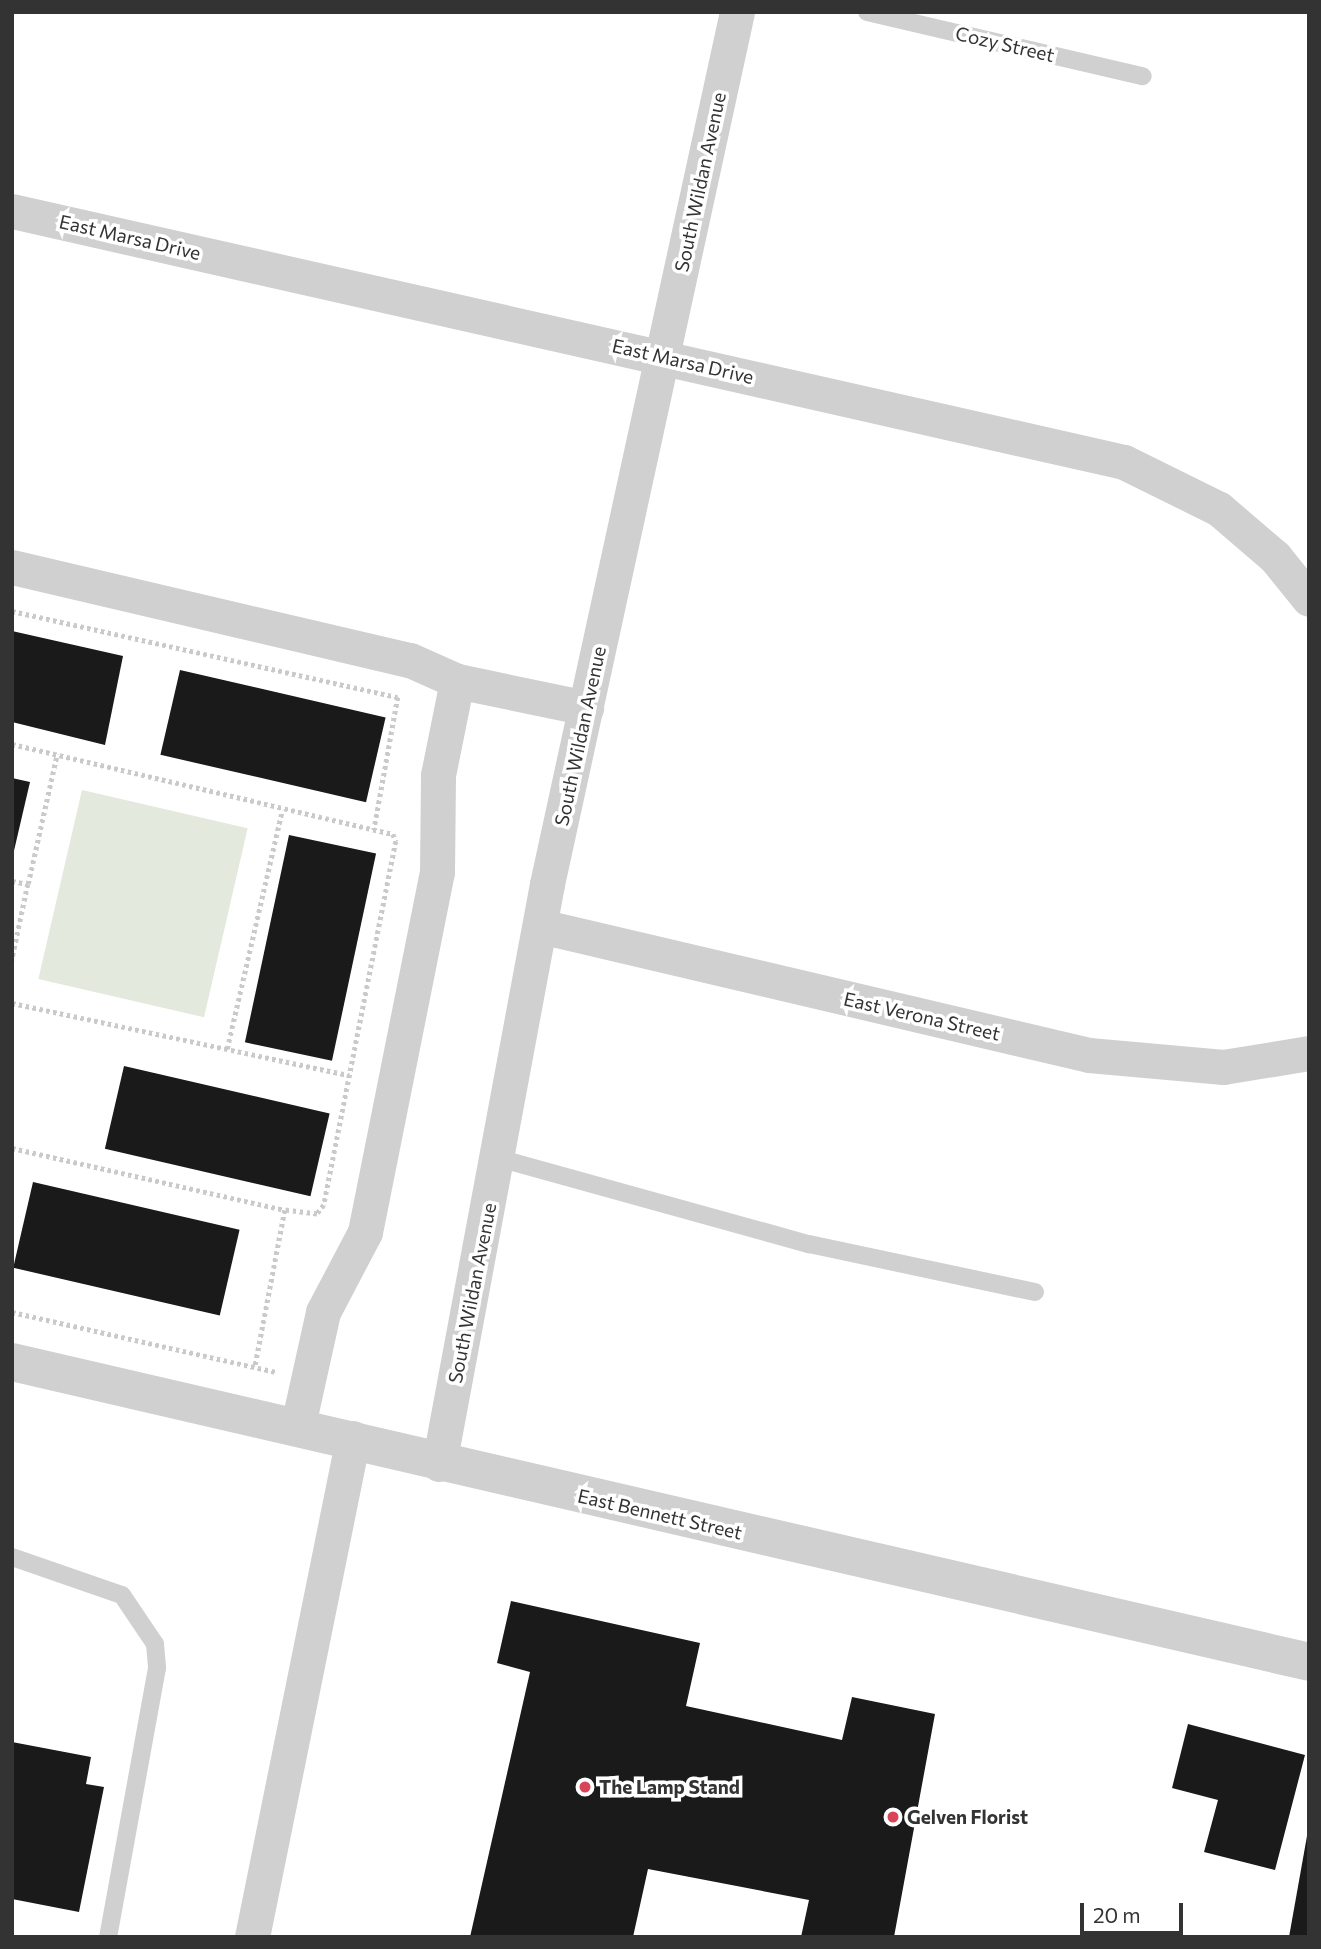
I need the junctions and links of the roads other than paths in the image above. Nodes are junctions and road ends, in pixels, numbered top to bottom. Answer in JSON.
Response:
{"nodes":[{"id":1,"x":737,"y":12,"type":"edge"},
{"id":2,"x":867,"y":12,"type":"edge"},
{"id":3,"x":1143,"y":76,"type":"dead end"},
{"id":4,"x":12,"y":211,"type":"edge"},
{"id":5,"x":662,"y":356,"type":"junction"},
{"id":6,"x":12,"y":567,"type":"edge"},
{"id":7,"x":1309,"y":599,"type":"edge"},
{"id":8,"x":457,"y":681,"type":"junction"},
{"id":9,"x":586,"y":708,"type":"junction"},
{"id":10,"x":540,"y":926,"type":"junction"},
{"id":11,"x":1309,"y":1053,"type":"edge"},
{"id":12,"x":498,"y":1158,"type":"junction"},
{"id":13,"x":1035,"y":1292,"type":"dead end"},
{"id":14,"x":12,"y":1362,"type":"edge"},
{"id":15,"x":298,"y":1425,"type":"junction"},
{"id":16,"x":353,"y":1438,"type":"junction"},
{"id":17,"x":439,"y":1464,"type":"junction"},
{"id":18,"x":12,"y":1557,"type":"edge"},
{"id":19,"x":1309,"y":1662,"type":"edge"},
{"id":20,"x":108,"y":1937,"type":"edge"},
{"id":21,"x":252,"y":1937,"type":"edge"}],
"edges":[{"from":1,"to":5,"type":"street","name":"South Wildan Avenue"},
{"from":2,"to":3,"type":"lane","name":"Cozy Street"},
{"from":4,"to":5,"type":"street","name":"East Marsa Drive"},
{"from":5,"to":7,"type":"street","name":"East Marsa Drive"},
{"from":5,"to":9,"type":"street","name":"South Wildan Avenue"},
{"from":6,"to":8,"type":"street"},
{"from":8,"to":9,"type":"street"},
{"from":8,"to":15,"type":"street"},
{"from":9,"to":10,"type":"street","name":"South Wildan Avenue"},
{"from":10,"to":11,"type":"street","name":"East Verona Street"},
{"from":10,"to":12,"type":"street","name":"South Wildan Avenue"},
{"from":12,"to":13,"type":"lane"},
{"from":12,"to":17,"type":"street","name":"South Wildan Avenue"},
{"from":14,"to":15,"type":"street","name":"East Bennett Street"},
{"from":15,"to":16,"type":"street","name":"East Bennett Street"},
{"from":16,"to":17,"type":"street","name":"East Bennett Street"},
{"from":16,"to":21,"type":"street"},
{"from":17,"to":19,"type":"street","name":"East Bennett Street"},
{"from":18,"to":20,"type":"lane"}]}
